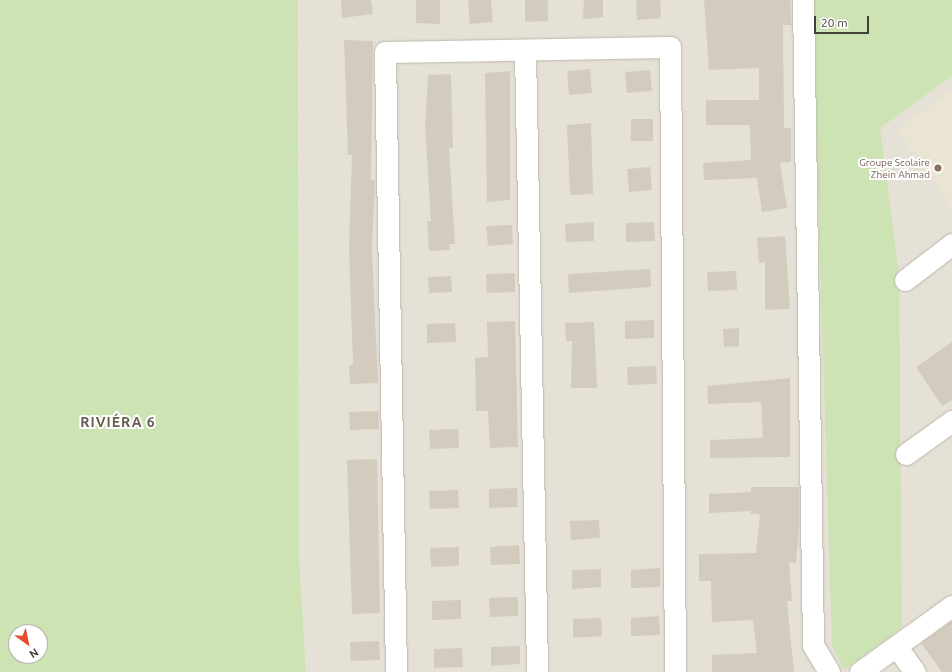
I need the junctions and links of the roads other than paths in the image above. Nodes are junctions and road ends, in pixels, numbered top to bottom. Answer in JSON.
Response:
{"nodes":[{"id":1,"x":803,"y":0,"type":"edge"},
{"id":2,"x":525,"y":50,"type":"junction"},
{"id":3,"x":952,"y":244,"type":"edge"},
{"id":4,"x":905,"y":280,"type":"dead end"},
{"id":5,"x":952,"y":421,"type":"edge"},
{"id":6,"x":906,"y":454,"type":"dead end"},
{"id":7,"x":952,"y":606,"type":"edge"},
{"id":8,"x":896,"y":646,"type":"junction"},
{"id":9,"x":396,"y":672,"type":"edge"},
{"id":10,"x":537,"y":672,"type":"edge"},
{"id":11,"x":675,"y":672,"type":"edge"},
{"id":12,"x":829,"y":672,"type":"edge"},
{"id":13,"x":860,"y":672,"type":"edge"},
{"id":14,"x":915,"y":672,"type":"edge"}],
"edges":[{"from":1,"to":12,"type":"street"},
{"from":2,"to":9,"type":"street"},
{"from":2,"to":10,"type":"street"},
{"from":2,"to":11,"type":"street"},
{"from":3,"to":4,"type":"street"},
{"from":5,"to":6,"type":"street"},
{"from":7,"to":8,"type":"street"},
{"from":8,"to":13,"type":"street"},
{"from":8,"to":14,"type":"street"}]}
